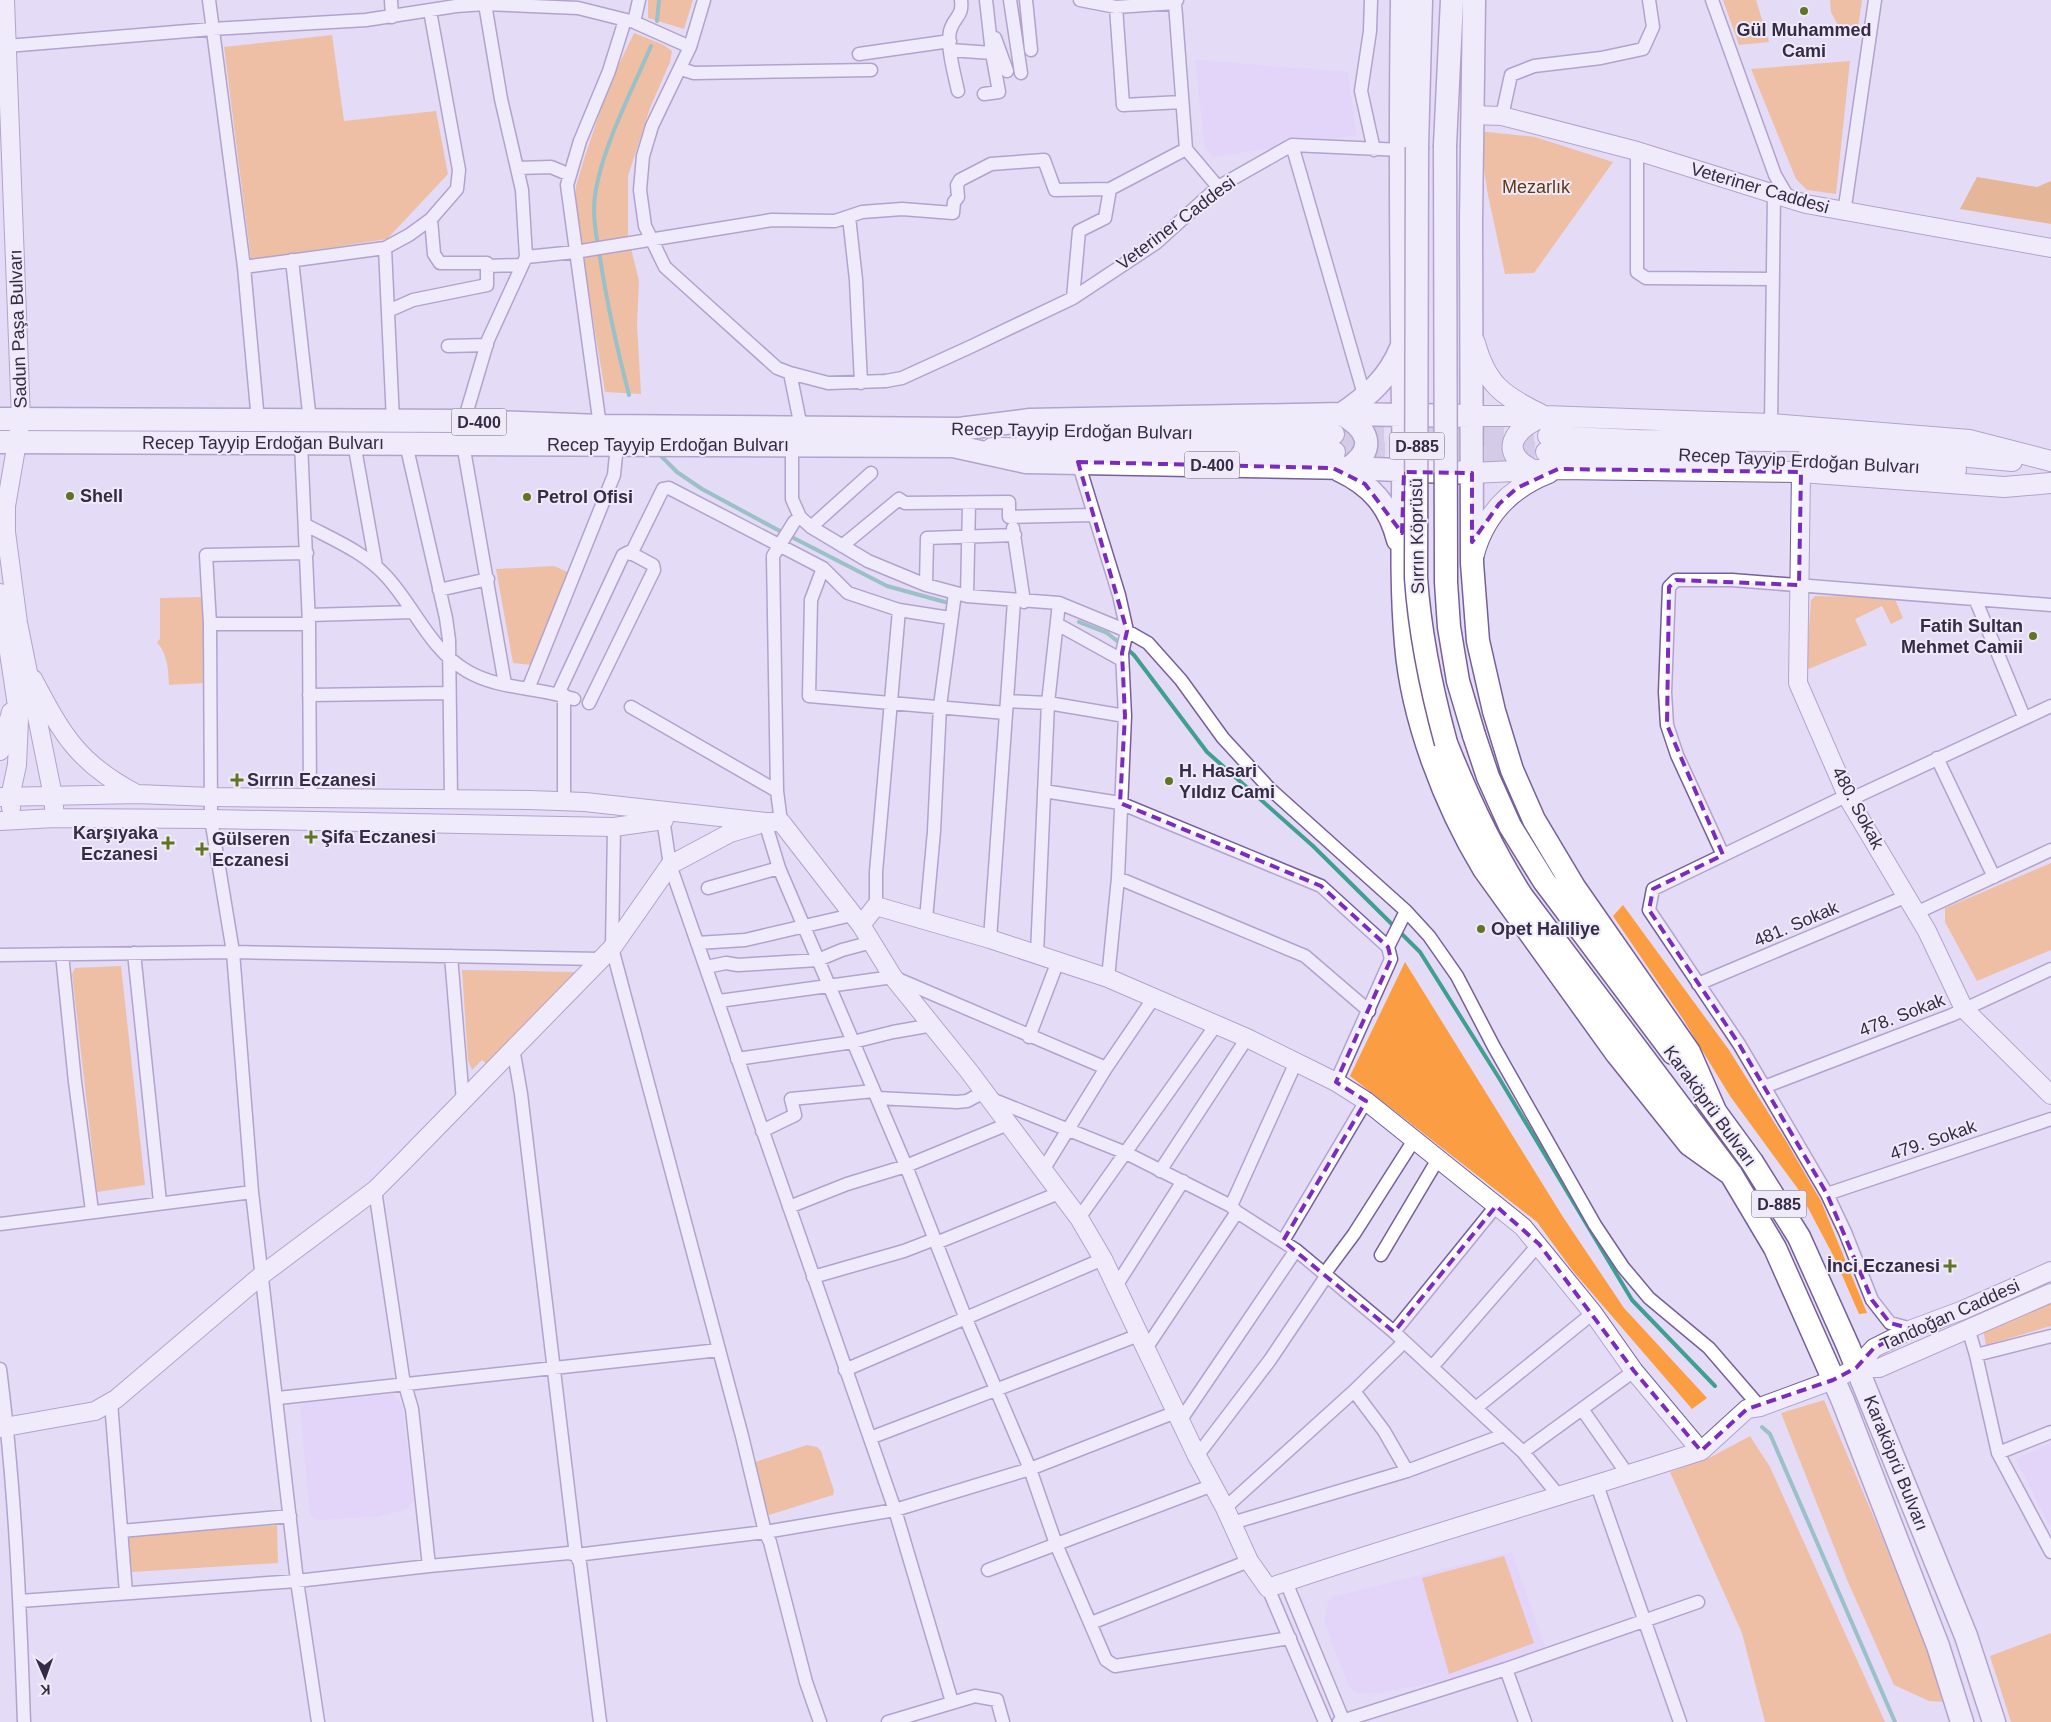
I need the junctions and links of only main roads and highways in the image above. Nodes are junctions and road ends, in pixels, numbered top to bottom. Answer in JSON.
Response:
{"nodes":[{"id":1,"x":1402,"y":0,"type":"edge"},
{"id":2,"x":1421,"y":0,"type":"edge"},
{"id":3,"x":1452,"y":0,"type":"edge"},
{"id":4,"x":1474,"y":0,"type":"edge"},
{"id":5,"x":1410,"y":148,"type":"junction"},
{"id":6,"x":1471,"y":328,"type":"junction"},
{"id":7,"x":1402,"y":345,"type":"junction"},
{"id":8,"x":1404,"y":416,"type":"junction"},
{"id":9,"x":1472,"y":416,"type":"junction"},
{"id":10,"x":1544,"y":416,"type":"junction"},
{"id":11,"x":10,"y":419,"type":"edge"},
{"id":12,"x":796,"y":436,"type":"junction"},
{"id":13,"x":956,"y":438,"type":"junction"},
{"id":14,"x":9,"y":442,"type":"edge"},
{"id":15,"x":1339,"y":447,"type":"junction"},
{"id":16,"x":2051,"y":463,"type":"edge"},
{"id":17,"x":1558,"y":469,"type":"junction"},
{"id":18,"x":1533,"y":470,"type":"junction"},
{"id":19,"x":1404,"y":472,"type":"junction"},
{"id":20,"x":1472,"y":473,"type":"junction"},
{"id":21,"x":2051,"y":481,"type":"edge"},
{"id":22,"x":1401,"y":552,"type":"junction"},
{"id":23,"x":1472,"y":564,"type":"junction"},
{"id":24,"x":1474,"y":735,"type":"joint"},
{"id":25,"x":1446,"y":743,"type":"joint"},
{"id":26,"x":1715,"y":1111,"type":"junction"},
{"id":27,"x":1731,"y":1174,"type":"junction"},
{"id":28,"x":1962,"y":1722,"type":"edge"},
{"id":29,"x":1994,"y":1722,"type":"edge"}],
"edges":[{"from":1,"to":5,"type":"highway"},
{"from":2,"to":5,"type":"highway","number":"D-885"},
{"from":3,"to":24,"type":"highway","name":"Sırrın Köprüsü","number":"D-885","bridge":true},
{"from":4,"to":6,"type":"highway"},
{"from":5,"to":7,"type":"highway"},
{"from":5,"to":25,"type":"highway","name":"Sırrın Köprüsü","number":"D-885","bridge":true},
{"from":6,"to":9,"type":"highway"},
{"from":6,"to":10,"type":"main road"},
{"from":7,"to":8,"type":"highway"},
{"from":7,"to":15,"type":"highway"},
{"from":8,"to":9,"type":"highway"},
{"from":8,"to":15,"type":"highway"},
{"from":8,"to":19,"type":"highway"},
{"from":9,"to":10,"type":"main road"},
{"from":9,"to":20,"type":"highway"},
{"from":10,"to":16,"type":"main road"},
{"from":10,"to":18,"type":"main road"},
{"from":11,"to":12,"type":"highway","name":"Recep Tayyip Erdoğan Bulvarı","number":"D-400"},
{"from":12,"to":13,"type":"highway","name":"Recep Tayyip Erdoğan Bulvarı","number":"D-400"},
{"from":12,"to":14,"type":"highway","name":"Recep Tayyip Erdoğan Bulvarı","number":"D-400"},
{"from":13,"to":15,"type":"main road","name":"Recep Tayyip Erdoğan Bulvarı"},
{"from":13,"to":15,"type":"highway","number":"D-400"},
{"from":13,"to":15,"type":"highway","number":"D-400"},
{"from":15,"to":19,"type":"highway","number":"D-400"},
{"from":15,"to":22,"type":"highway"},
{"from":16,"to":21,"type":"main road","name":"Recep Tayyip Erdoğan Bulvarı"},
{"from":17,"to":18,"type":"main road"},
{"from":17,"to":21,"type":"main road"},
{"from":17,"to":23,"type":"main road"},
{"from":18,"to":20,"type":"main road"},
{"from":19,"to":20,"type":"highway","number":"D-400"},
{"from":19,"to":22,"type":"highway"},
{"from":20,"to":23,"type":"highway"},
{"from":22,"to":27,"type":"highway"},
{"from":23,"to":26,"type":"highway"},
{"from":24,"to":26,"type":"highway","name":"Karaköprü Bulvarı","number":"D-885"},
{"from":25,"to":27,"type":"highway","name":"Karaköprü Bulvarı","number":"D-885"},
{"from":26,"to":29,"type":"highway","name":"Karaköprü Bulvarı","number":"D-885"},
{"from":27,"to":28,"type":"highway","name":"Karaköprü Bulvarı","number":"D-885"}]}
